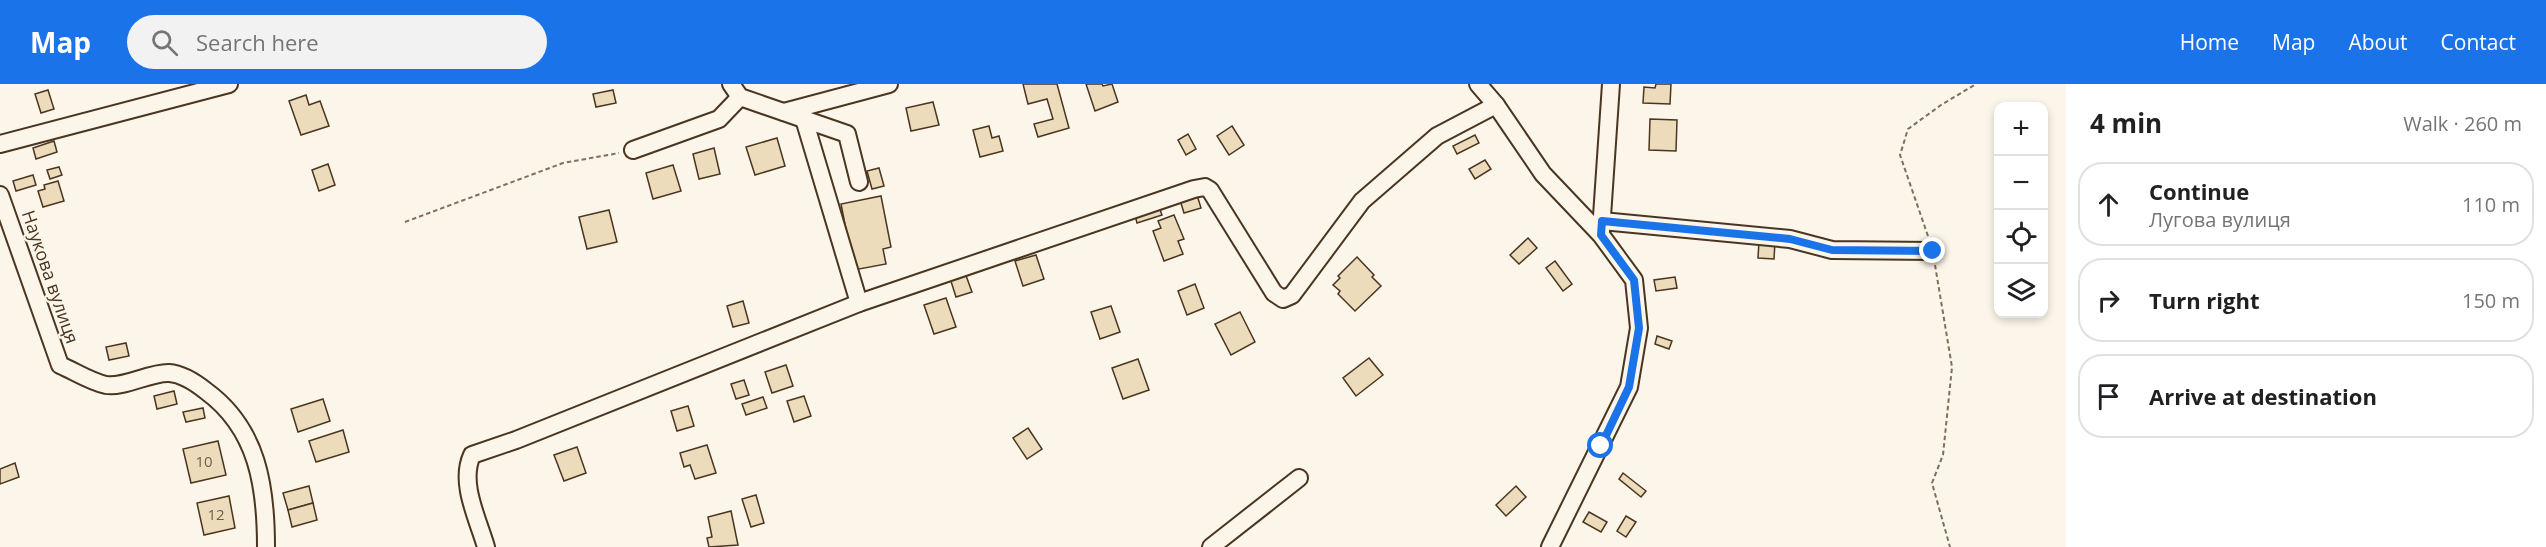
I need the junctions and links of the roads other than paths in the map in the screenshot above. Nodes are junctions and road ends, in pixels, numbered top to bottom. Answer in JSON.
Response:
{"nodes":[{"id":1,"x":229,"y":84,"type":"edge"},
{"id":2,"x":889,"y":84,"type":"edge"},
{"id":3,"x":1478,"y":84,"type":"edge"},
{"id":4,"x":1611,"y":84,"type":"edge"},
{"id":5,"x":735,"y":91,"type":"edge"},
{"id":6,"x":1496,"y":105,"type":"junction"},
{"id":7,"x":784,"y":112,"type":"junction"},
{"id":8,"x":804,"y":119,"type":"junction"},
{"id":9,"x":0,"y":144,"type":"edge"},
{"id":10,"x":633,"y":150,"type":"road end"},
{"id":11,"x":859,"y":182,"type":"dead end"},
{"id":12,"x":0,"y":195,"type":"edge"},
{"id":13,"x":1601,"y":228,"type":"junction"},
{"id":14,"x":1933,"y":251,"type":"road end"},
{"id":15,"x":859,"y":303,"type":"junction"},
{"id":16,"x":1299,"y":478,"type":"dead end"},
{"id":17,"x":266,"y":547,"type":"edge"},
{"id":18,"x":486,"y":547,"type":"edge"},
{"id":19,"x":1211,"y":547,"type":"edge"},
{"id":20,"x":1550,"y":547,"type":"edge"}],
"edges":[{"from":1,"to":9,"type":"street"},
{"from":2,"to":7,"type":"street"},
{"from":3,"to":6,"type":"street"},
{"from":4,"to":13,"type":"street"},
{"from":5,"to":7,"type":"street"},
{"from":5,"to":10,"type":"street"},
{"from":6,"to":13,"type":"street"},
{"from":6,"to":15,"type":"street"},
{"from":7,"to":8,"type":"street"},
{"from":8,"to":11,"type":"street"},
{"from":8,"to":15,"type":"street"},
{"from":12,"to":17,"type":"street","name":"Наукова вулиця"},
{"from":13,"to":14,"type":"street"},
{"from":13,"to":20,"type":"street"},
{"from":15,"to":18,"type":"street"},
{"from":16,"to":19,"type":"street"}]}
